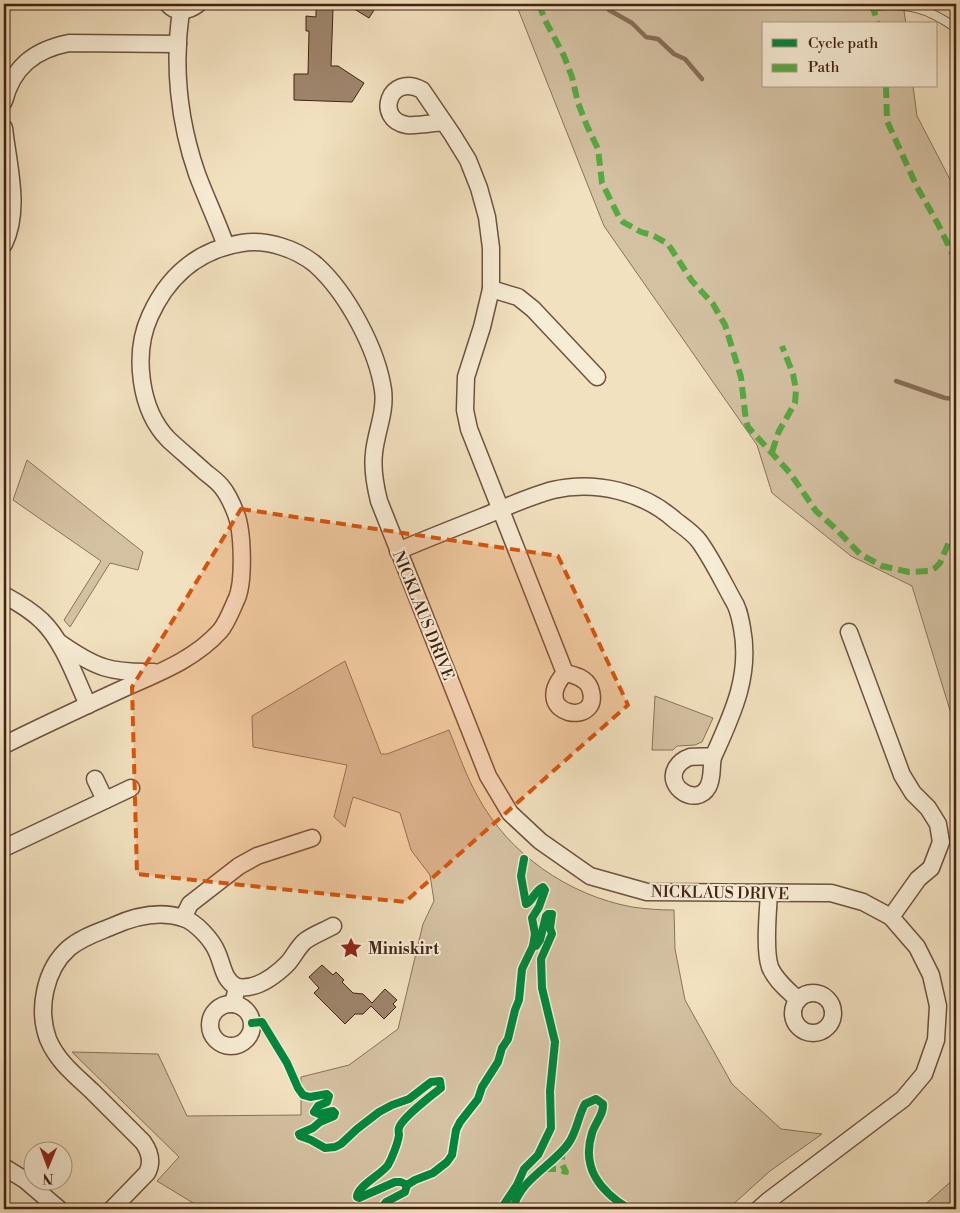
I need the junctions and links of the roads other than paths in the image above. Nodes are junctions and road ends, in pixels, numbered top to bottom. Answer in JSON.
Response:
{"nodes":[{"id":1,"x":198,"y":4,"type":"edge"},
{"id":2,"x":872,"y":6,"type":"dead end"},
{"id":3,"x":175,"y":7,"type":"edge"},
{"id":4,"x":956,"y":28,"type":"edge"},
{"id":5,"x":178,"y":44,"type":"junction"},
{"id":6,"x":4,"y":102,"type":"edge"},
{"id":7,"x":443,"y":122,"type":"dead end"},
{"id":8,"x":4,"y":128,"type":"edge"},
{"id":9,"x":4,"y":244,"type":"edge"},
{"id":10,"x":226,"y":246,"type":"junction"},
{"id":11,"x":491,"y":289,"type":"junction"},
{"id":12,"x":597,"y":377,"type":"dead end"},
{"id":13,"x":500,"y":510,"type":"junction"},
{"id":14,"x":398,"y":550,"type":"junction"},
{"id":15,"x":4,"y":595,"type":"edge"},
{"id":16,"x":849,"y":632,"type":"dead end"},
{"id":17,"x":58,"y":642,"type":"junction"},
{"id":18,"x":158,"y":672,"type":"junction"},
{"id":19,"x":565,"y":673,"type":"dead end"},
{"id":20,"x":88,"y":705,"type":"junction"},
{"id":21,"x":4,"y":744,"type":"edge"},
{"id":22,"x":713,"y":756,"type":"dead end"},
{"id":23,"x":95,"y":779,"type":"dead end"},
{"id":24,"x":131,"y":788,"type":"dead end"},
{"id":25,"x":105,"y":800,"type":"junction"},
{"id":26,"x":312,"y":838,"type":"dead end"},
{"id":27,"x":4,"y":848,"type":"edge"},
{"id":28,"x":768,"y":893,"type":"junction"},
{"id":29,"x":891,"y":917,"type":"junction"},
{"id":30,"x":183,"y":918,"type":"junction"},
{"id":31,"x":332,"y":926,"type":"dead end"},
{"id":32,"x":237,"y":987,"type":"junction"},
{"id":33,"x":798,"y":1000,"type":"dead end"},
{"id":34,"x":233,"y":1004,"type":"dead end"},
{"id":35,"x":4,"y":1167,"type":"edge"},
{"id":36,"x":58,"y":1209,"type":"edge"},
{"id":37,"x":112,"y":1209,"type":"edge"},
{"id":38,"x":759,"y":1209,"type":"edge"}],
"edges":[{"from":1,"to":3,"type":"street"},
{"from":2,"to":4,"type":"lane"},
{"from":3,"to":5,"type":"street"},
{"from":5,"to":6,"type":"street"},
{"from":5,"to":10,"type":"street"},
{"from":7,"to":11,"type":"street"},
{"from":8,"to":9,"type":"street"},
{"from":10,"to":14,"type":"street","name":"NICKLAUS DRIVE"},
{"from":10,"to":18,"type":"street","name":"NICKLAUS DRIVE"},
{"from":11,"to":12,"type":"street"},
{"from":11,"to":13,"type":"street"},
{"from":13,"to":14,"type":"street"},
{"from":13,"to":19,"type":"street"},
{"from":13,"to":22,"type":"street"},
{"from":14,"to":28,"type":"street","name":"NICKLAUS DRIVE"},
{"from":15,"to":17,"type":"street"},
{"from":16,"to":29,"type":"street"},
{"from":17,"to":18,"type":"street","name":"NICKLAUS DRIVE"},
{"from":17,"to":20,"type":"street"},
{"from":18,"to":20,"type":"street","name":"NICKLAUS DRIVE"},
{"from":20,"to":21,"type":"street","name":"NICKLAUS DRIVE"},
{"from":23,"to":25,"type":"street"},
{"from":24,"to":25,"type":"street"},
{"from":25,"to":27,"type":"street"},
{"from":26,"to":30,"type":"street"},
{"from":28,"to":29,"type":"street","name":"NICKLAUS DRIVE"},
{"from":28,"to":33,"type":"street"},
{"from":29,"to":38,"type":"street","name":"NICKLAUS DRIVE"},
{"from":30,"to":32,"type":"street"},
{"from":30,"to":37,"type":"street"},
{"from":31,"to":32,"type":"street"},
{"from":32,"to":34,"type":"street"},
{"from":35,"to":36,"type":"street"}]}
